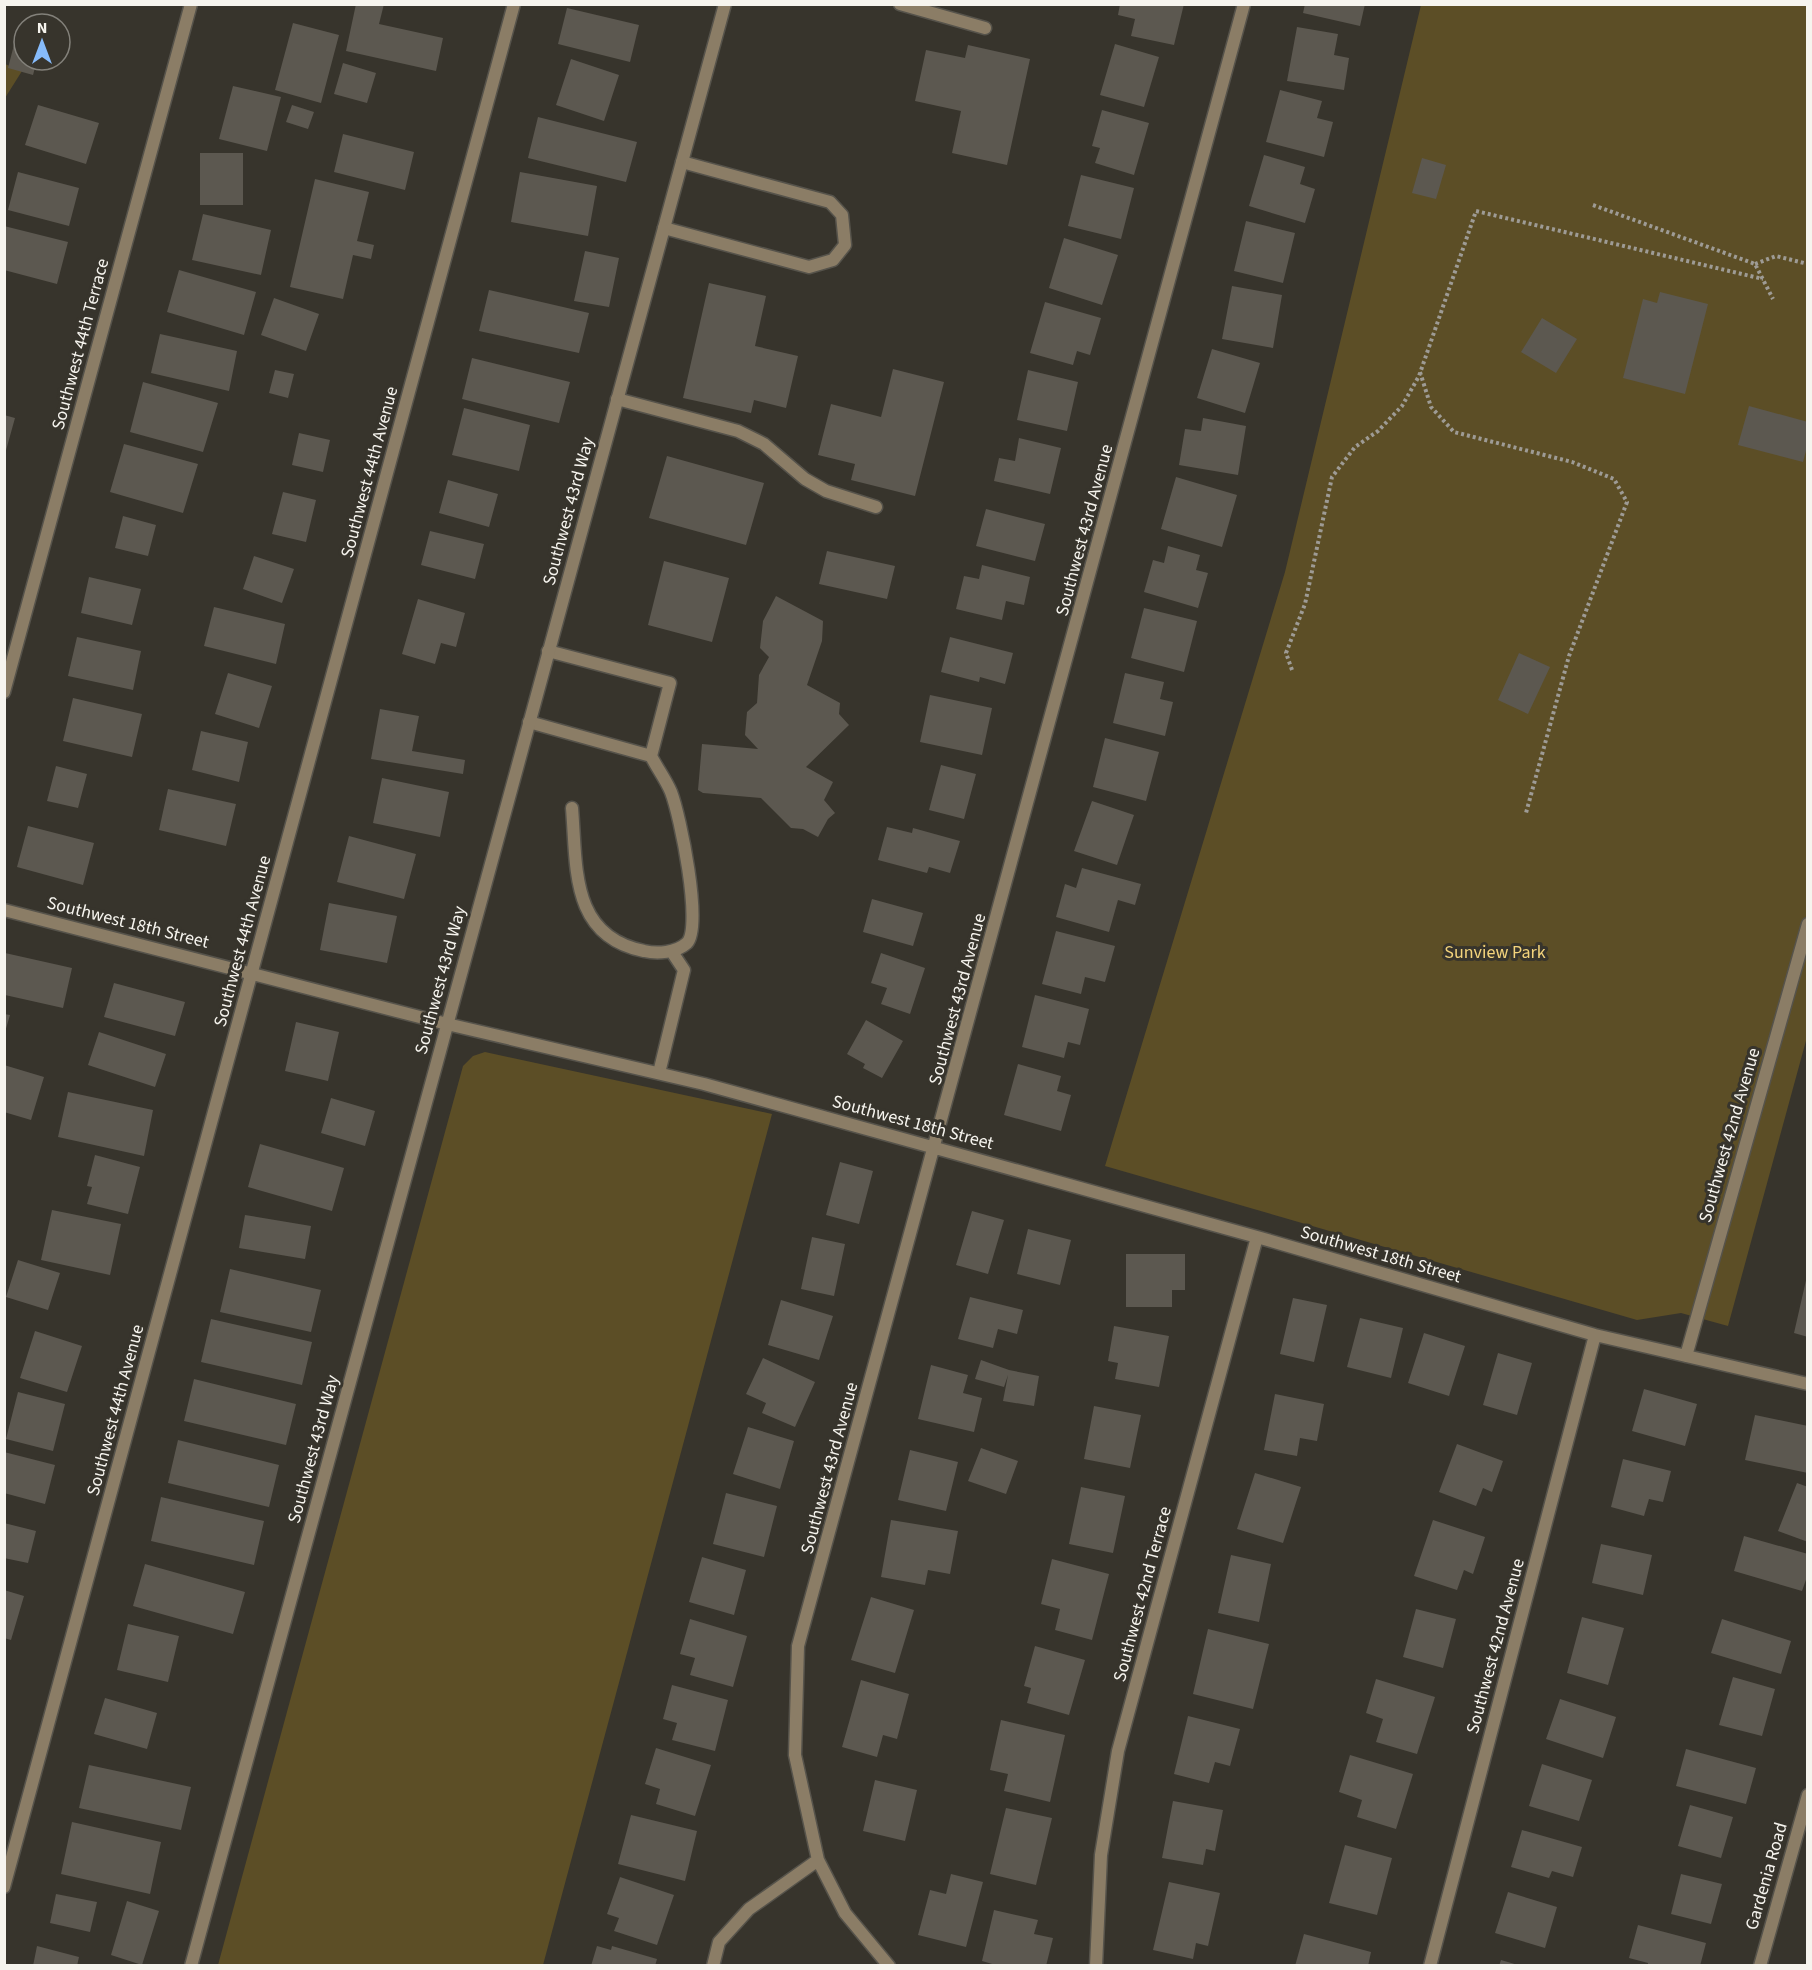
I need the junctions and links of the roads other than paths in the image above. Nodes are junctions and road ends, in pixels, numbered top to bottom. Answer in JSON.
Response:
{"nodes":[{"id":1,"x":191,"y":4,"type":"edge"},
{"id":2,"x":514,"y":4,"type":"edge"},
{"id":3,"x":725,"y":4,"type":"edge"},
{"id":4,"x":900,"y":4,"type":"edge"},
{"id":5,"x":1244,"y":4,"type":"edge"},
{"id":6,"x":985,"y":28,"type":"dead end"},
{"id":7,"x":682,"y":162,"type":"junction"},
{"id":8,"x":664,"y":228,"type":"junction"},
{"id":9,"x":617,"y":399,"type":"junction"},
{"id":10,"x":876,"y":507,"type":"dead end"},
{"id":11,"x":548,"y":651,"type":"junction"},
{"id":12,"x":4,"y":692,"type":"edge"},
{"id":13,"x":529,"y":722,"type":"junction"},
{"id":14,"x":651,"y":756,"type":"junction"},
{"id":15,"x":572,"y":808,"type":"dead end"},
{"id":16,"x":4,"y":910,"type":"edge"},
{"id":17,"x":1808,"y":924,"type":"edge"},
{"id":18,"x":672,"y":952,"type":"junction"},
{"id":19,"x":252,"y":972,"type":"junction"},
{"id":20,"x":447,"y":1024,"type":"junction"},
{"id":21,"x":658,"y":1073,"type":"junction"},
{"id":22,"x":935,"y":1146,"type":"junction"},
{"id":23,"x":1257,"y":1237,"type":"junction"},
{"id":24,"x":1595,"y":1335,"type":"junction"},
{"id":25,"x":1686,"y":1356,"type":"junction"},
{"id":26,"x":1808,"y":1384,"type":"edge"},
{"id":27,"x":1808,"y":1795,"type":"edge"},
{"id":28,"x":818,"y":1860,"type":"junction"},
{"id":29,"x":4,"y":1887,"type":"edge"},
{"id":30,"x":192,"y":1965,"type":"edge"},
{"id":31,"x":713,"y":1965,"type":"edge"},
{"id":32,"x":889,"y":1965,"type":"edge"},
{"id":33,"x":1096,"y":1965,"type":"edge"},
{"id":34,"x":1430,"y":1965,"type":"edge"},
{"id":35,"x":1760,"y":1965,"type":"edge"}],
"edges":[{"from":1,"to":12,"type":"street","name":"Southwest 44th Terrace"},
{"from":2,"to":19,"type":"street","name":"Southwest 44th Avenue"},
{"from":3,"to":7,"type":"street","name":"Southwest 43rd Way"},
{"from":4,"to":6,"type":"street"},
{"from":5,"to":22,"type":"street","name":"Southwest 43rd Avenue"},
{"from":7,"to":8,"type":"street","name":"Southwest 43rd Way"},
{"from":7,"to":8,"type":"street"},
{"from":8,"to":9,"type":"street","name":"Southwest 43rd Way"},
{"from":9,"to":10,"type":"street"},
{"from":9,"to":11,"type":"street","name":"Southwest 43rd Way"},
{"from":11,"to":13,"type":"street","name":"Southwest 43rd Way"},
{"from":11,"to":14,"type":"street"},
{"from":13,"to":14,"type":"street"},
{"from":13,"to":20,"type":"street","name":"Southwest 43rd Way"},
{"from":14,"to":18,"type":"street"},
{"from":15,"to":18,"type":"street"},
{"from":16,"to":19,"type":"street","name":"Southwest 18th Street"},
{"from":17,"to":25,"type":"street","name":"Southwest 42nd Avenue"},
{"from":18,"to":21,"type":"street"},
{"from":19,"to":20,"type":"street","name":"Southwest 18th Street"},
{"from":19,"to":29,"type":"street","name":"Southwest 44th Avenue"},
{"from":20,"to":21,"type":"street","name":"Southwest 18th Street"},
{"from":20,"to":30,"type":"street","name":"Southwest 43rd Way"},
{"from":21,"to":22,"type":"street","name":"Southwest 18th Street"},
{"from":22,"to":23,"type":"street","name":"Southwest 18th Street"},
{"from":22,"to":28,"type":"street","name":"Southwest 43rd Avenue"},
{"from":23,"to":24,"type":"street","name":"Southwest 18th Street"},
{"from":23,"to":33,"type":"street","name":"Southwest 42nd Terrace"},
{"from":24,"to":25,"type":"street","name":"Southwest 18th Street"},
{"from":24,"to":34,"type":"street","name":"Southwest 42nd Avenue"},
{"from":25,"to":26,"type":"street","name":"Southwest 18th Street"},
{"from":27,"to":35,"type":"street","name":"Gardenia Road"},
{"from":28,"to":31,"type":"street"},
{"from":28,"to":32,"type":"street","name":"Southwest 43rd Avenue"}]}
